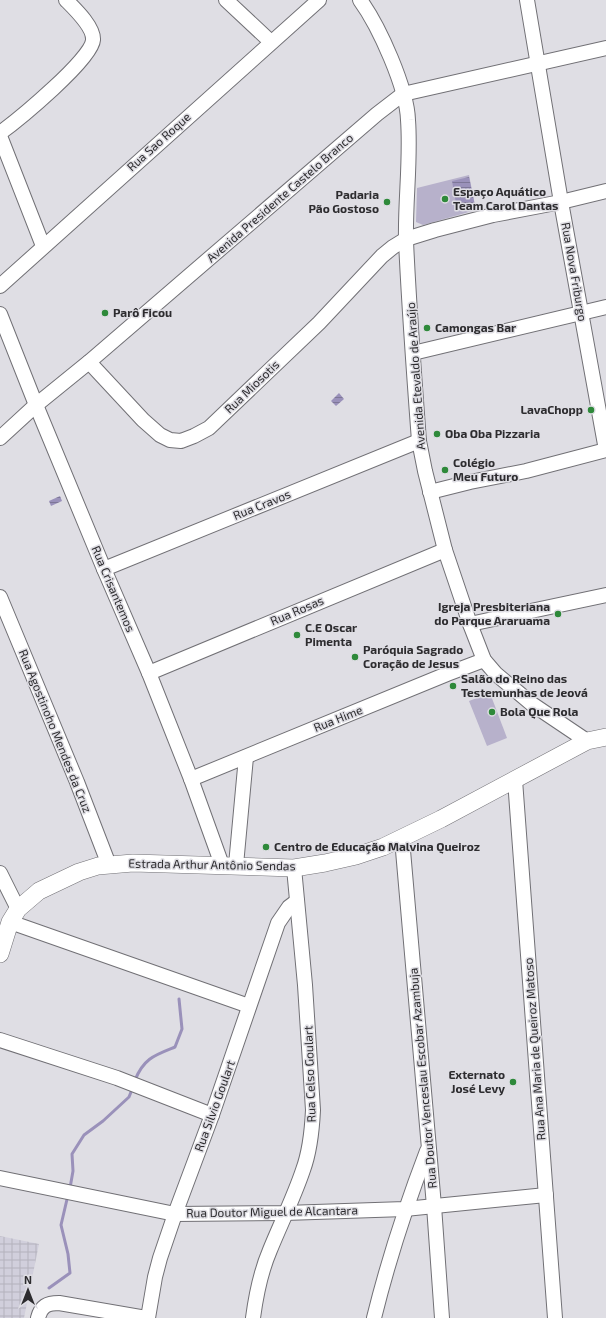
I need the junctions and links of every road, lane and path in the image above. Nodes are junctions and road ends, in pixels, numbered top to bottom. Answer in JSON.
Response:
{"nodes":[{"id":1,"x":66,"y":0,"type":"edge"},
{"id":2,"x":226,"y":0,"type":"edge"},
{"id":3,"x":319,"y":0,"type":"edge"},
{"id":4,"x":360,"y":0,"type":"edge"},
{"id":5,"x":527,"y":0,"type":"edge"},
{"id":6,"x":271,"y":42,"type":"junction"},
{"id":7,"x":606,"y":48,"type":"edge"},
{"id":8,"x":538,"y":64,"type":"junction"},
{"id":9,"x":403,"y":94,"type":"junction"},
{"id":10,"x":0,"y":134,"type":"edge"},
{"id":11,"x":606,"y":191,"type":"edge"},
{"id":12,"x":561,"y":202,"type":"junction"},
{"id":13,"x":406,"y":239,"type":"junction"},
{"id":14,"x":43,"y":246,"type":"junction"},
{"id":15,"x":0,"y":286,"type":"edge"},
{"id":16,"x":606,"y":307,"type":"edge"},
{"id":17,"x":582,"y":313,"type":"junction"},
{"id":18,"x":0,"y":314,"type":"edge"},
{"id":19,"x":413,"y":353,"type":"junction"},
{"id":20,"x":89,"y":362,"type":"junction"},
{"id":21,"x":36,"y":406,"type":"junction"},
{"id":22,"x":0,"y":438,"type":"edge"},
{"id":23,"x":419,"y":441,"type":"junction"},
{"id":24,"x":606,"y":450,"type":"edge"},
{"id":25,"x":430,"y":492,"type":"junction"},
{"id":26,"x":445,"y":550,"type":"junction"},
{"id":27,"x":104,"y":570,"type":"junction"},
{"id":28,"x":606,"y":595,"type":"edge"},
{"id":29,"x":0,"y":597,"type":"edge"},
{"id":30,"x":470,"y":624,"type":"junction"},
{"id":31,"x":484,"y":660,"type":"junction"},
{"id":32,"x":149,"y":673,"type":"junction"},
{"id":33,"x":606,"y":737,"type":"edge"},
{"id":34,"x":588,"y":741,"type":"junction"},
{"id":35,"x":246,"y":757,"type":"junction"},
{"id":36,"x":191,"y":779,"type":"junction"},
{"id":37,"x":515,"y":780,"type":"junction"},
{"id":38,"x":402,"y":838,"type":"junction"},
{"id":39,"x":109,"y":865,"type":"junction"},
{"id":40,"x":229,"y":865,"type":"junction"},
{"id":41,"x":294,"y":868,"type":"junction"},
{"id":42,"x":0,"y":873,"type":"edge"},
{"id":43,"x":297,"y":901,"type":"junction"},
{"id":44,"x":14,"y":916,"type":"junction"},
{"id":45,"x":0,"y":954,"type":"edge"},
{"id":46,"x":249,"y":1006,"type":"junction"},
{"id":47,"x":0,"y":1040,"type":"edge"},
{"id":48,"x":212,"y":1115,"type":"junction"},
{"id":49,"x":428,"y":1146,"type":"junction"},
{"id":50,"x":0,"y":1178,"type":"edge"},
{"id":51,"x":546,"y":1195,"type":"junction"},
{"id":52,"x":434,"y":1206,"type":"junction"},
{"id":53,"x":405,"y":1209,"type":"junction"},
{"id":54,"x":285,"y":1213,"type":"junction"},
{"id":55,"x":175,"y":1214,"type":"junction"},
{"id":56,"x":38,"y":1318,"type":"edge"},
{"id":57,"x":147,"y":1318,"type":"edge"},
{"id":58,"x":253,"y":1318,"type":"edge"},
{"id":59,"x":374,"y":1318,"type":"edge"},
{"id":60,"x":442,"y":1318,"type":"edge"},
{"id":61,"x":555,"y":1318,"type":"edge"}],
"edges":[{"from":1,"to":10,"type":"street"},
{"from":2,"to":6,"type":"street"},
{"from":3,"to":6,"type":"street","name":"Rua Sao Roque"},
{"from":4,"to":9,"type":"street","name":"Avenida Etevaldo de Araújo"},
{"from":5,"to":8,"type":"street","name":"Rua Nova Friburgo"},
{"from":6,"to":14,"type":"street","name":"Rua Sao Roque"},
{"from":7,"to":8,"type":"street","name":"Avenida Presidente Castelo Branco"},
{"from":8,"to":9,"type":"street","name":"Avenida Presidente Castelo Branco"},
{"from":8,"to":12,"type":"street","name":"Rua Nova Friburgo"},
{"from":9,"to":13,"type":"street","name":"Avenida Etevaldo de Araújo"},
{"from":9,"to":20,"type":"street","name":"Avenida Presidente Castelo Branco"},
{"from":10,"to":14,"type":"street"},
{"from":11,"to":12,"type":"street","name":"Rua Miosotis"},
{"from":12,"to":13,"type":"street","name":"Rua Miosotis"},
{"from":12,"to":17,"type":"street","name":"Rua Nova Friburgo"},
{"from":13,"to":19,"type":"street","name":"Avenida Etevaldo de Araújo"},
{"from":13,"to":20,"type":"street","name":"Rua Miosotis"},
{"from":14,"to":15,"type":"street","name":"Rua Sao Roque"},
{"from":16,"to":17,"type":"street"},
{"from":17,"to":19,"type":"street"},
{"from":17,"to":24,"type":"street","name":"Rua Nova Friburgo"},
{"from":18,"to":21,"type":"street","name":"Rua Crisantemos"},
{"from":19,"to":23,"type":"street","name":"Avenida Etevaldo de Araújo"},
{"from":20,"to":21,"type":"street","name":"Avenida Presidente Castelo Branco"},
{"from":21,"to":22,"type":"street","name":"Avenida Presidente Castelo Branco"},
{"from":21,"to":27,"type":"street","name":"Rua Crisantemos"},
{"from":23,"to":25,"type":"street","name":"Avenida Etevaldo de Araújo"},
{"from":23,"to":27,"type":"street","name":"Rua Cravos"},
{"from":24,"to":25,"type":"street"},
{"from":25,"to":26,"type":"street","name":"Avenida Etevaldo de Araújo"},
{"from":26,"to":30,"type":"street","name":"Avenida Etevaldo de Araújo"},
{"from":26,"to":32,"type":"street","name":"Rua Rosas"},
{"from":27,"to":32,"type":"street","name":"Rua Crisantemos"},
{"from":28,"to":30,"type":"street"},
{"from":29,"to":39,"type":"street","name":"Rua Agostinoho Mendes da Cruz"},
{"from":30,"to":31,"type":"street","name":"Avenida Etevaldo de Araújo"},
{"from":31,"to":34,"type":"street","name":"Avenida Etevaldo de Araújo"},
{"from":31,"to":35,"type":"street","name":"Rua Hime"},
{"from":32,"to":36,"type":"street","name":"Rua Crisantemos"},
{"from":33,"to":34,"type":"main road","name":"Estrada Arthur Antônio Sendas"},
{"from":34,"to":37,"type":"main road","name":"Estrada Arthur Antônio Sendas"},
{"from":35,"to":36,"type":"street","name":"Rua Hime"},
{"from":35,"to":40,"type":"street"},
{"from":36,"to":40,"type":"street","name":"Rua Crisantemos"},
{"from":37,"to":38,"type":"main road","name":"Estrada Arthur Antônio Sendas"},
{"from":37,"to":51,"type":"street","name":"Rua Ana Maria de Queiroz Matoso"},
{"from":38,"to":41,"type":"main road","name":"Estrada Arthur Antônio Sendas"},
{"from":38,"to":49,"type":"street","name":"Rua Doutor Venceslau Escobar Azambuja"},
{"from":39,"to":40,"type":"main road","name":"Estrada Arthur Antônio Sendas"},
{"from":39,"to":44,"type":"main road","name":"Estrada Arthur Antônio Sendas"},
{"from":40,"to":41,"type":"main road","name":"Estrada Arthur Antônio Sendas"},
{"from":41,"to":43,"type":"street","name":"Rua Celso Goulart"},
{"from":42,"to":44,"type":"street"},
{"from":43,"to":46,"type":"street","name":"Rua Silvio Goulart"},
{"from":43,"to":54,"type":"street","name":"Rua Celso Goulart"},
{"from":44,"to":45,"type":"main road"},
{"from":44,"to":46,"type":"street"},
{"from":46,"to":48,"type":"street","name":"Rua Silvio Goulart"},
{"from":47,"to":48,"type":"street"},
{"from":48,"to":55,"type":"street","name":"Rua Silvio Goulart"},
{"from":49,"to":52,"type":"street","name":"Rua Doutor Venceslau Escobar Azambuja"},
{"from":49,"to":53,"type":"street"},
{"from":50,"to":55,"type":"street","name":"Rua Doutor Miguel de Alcantara"},
{"from":51,"to":52,"type":"street","name":"Rua Doutor Miguel de Alcantara"},
{"from":51,"to":61,"type":"street","name":"Rua Ana Maria de Queiroz Matoso"},
{"from":52,"to":53,"type":"street","name":"Rua Doutor Miguel de Alcantara"},
{"from":52,"to":60,"type":"street","name":"Rua Doutor Venceslau Escobar Azambuja"},
{"from":53,"to":54,"type":"street","name":"Rua Doutor Miguel de Alcantara"},
{"from":53,"to":59,"type":"street"},
{"from":54,"to":55,"type":"street","name":"Rua Doutor Miguel de Alcantara"},
{"from":54,"to":58,"type":"street","name":"Rua Celso Goulart"},
{"from":55,"to":57,"type":"street","name":"Rua Silvio Goulart"},
{"from":56,"to":57,"type":"street"}]}
